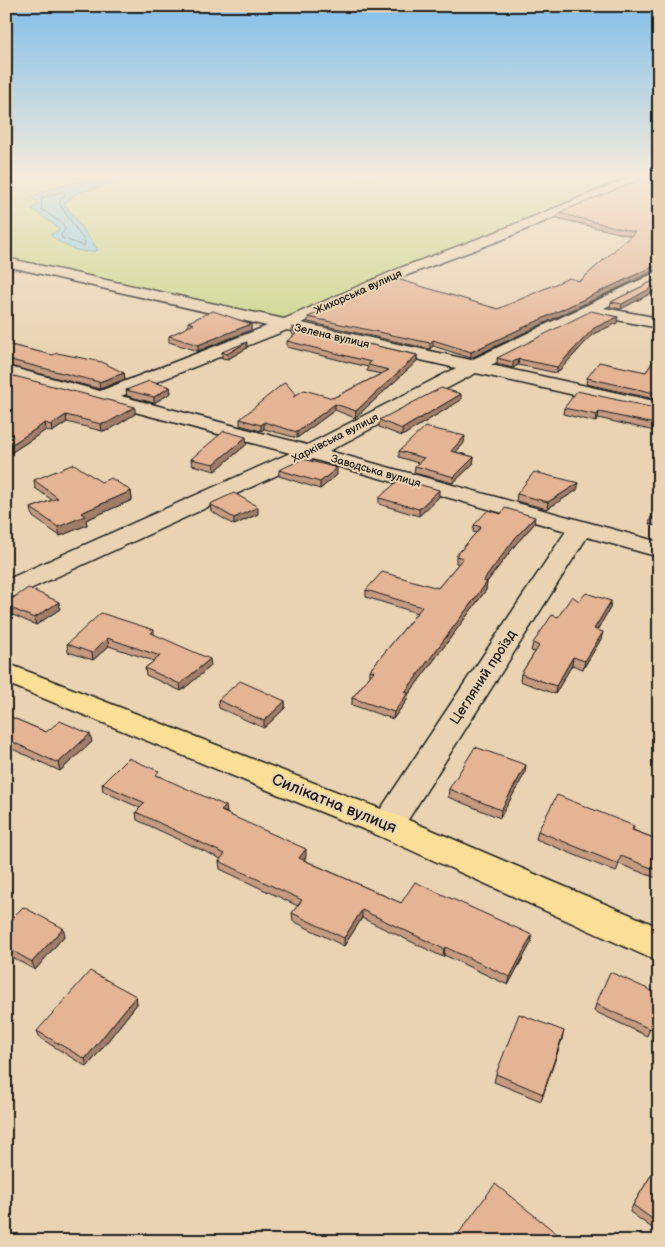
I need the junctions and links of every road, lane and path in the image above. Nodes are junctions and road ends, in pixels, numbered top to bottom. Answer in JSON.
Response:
{"nodes":[{"id":1,"x":500,"y":235,"type":"edge"},
{"id":2,"x":6,"y":262,"type":"edge"},
{"id":3,"x":659,"y":275,"type":"edge"},
{"id":4,"x":587,"y":310,"type":"junction"},
{"id":5,"x":659,"y":323,"type":"edge"},
{"id":6,"x":284,"y":325,"type":"junction"},
{"id":7,"x":472,"y":367,"type":"junction"},
{"id":8,"x":10,"y":381,"type":"edge"},
{"id":9,"x":104,"y":396,"type":"junction"},
{"id":10,"x":659,"y":408,"type":"edge"},
{"id":11,"x":310,"y":452,"type":"junction"},
{"id":12,"x":580,"y":529,"type":"junction"},
{"id":13,"x":659,"y":550,"type":"edge"},
{"id":14,"x":6,"y":590,"type":"edge"},
{"id":15,"x":6,"y":672,"type":"edge"},
{"id":16,"x":387,"y":825,"type":"junction"},
{"id":17,"x":659,"y":944,"type":"edge"}],
"edges":[{"from":1,"to":6,"type":"street","name":"Жихорська вулиця"},
{"from":2,"to":6,"type":"street","name":"Зелена вулиця"},
{"from":3,"to":4,"type":"street","name":"Харківська вулиця"},
{"from":4,"to":5,"type":"street"},
{"from":4,"to":7,"type":"street","name":"Харківська вулиця"},
{"from":6,"to":7,"type":"street","name":"Зелена вулиця"},
{"from":6,"to":9,"type":"street","name":"Жихорська вулиця"},
{"from":7,"to":10,"type":"street","name":"Зелена вулиця"},
{"from":7,"to":11,"type":"street","name":"Харківська вулиця"},
{"from":8,"to":9,"type":"street","name":"Заводська вулиця"},
{"from":9,"to":11,"type":"street","name":"Заводська вулиця"},
{"from":11,"to":12,"type":"street","name":"Заводська вулиця"},
{"from":11,"to":14,"type":"street","name":"Харківська вулиця"},
{"from":12,"to":13,"type":"street","name":"Заводська вулиця"},
{"from":12,"to":16,"type":"street","name":"Цегляний проїзд"},
{"from":15,"to":16,"type":"main road","name":"Силікатна вулиця"},
{"from":16,"to":17,"type":"main road","name":"Силікатна вулиця"}]}
